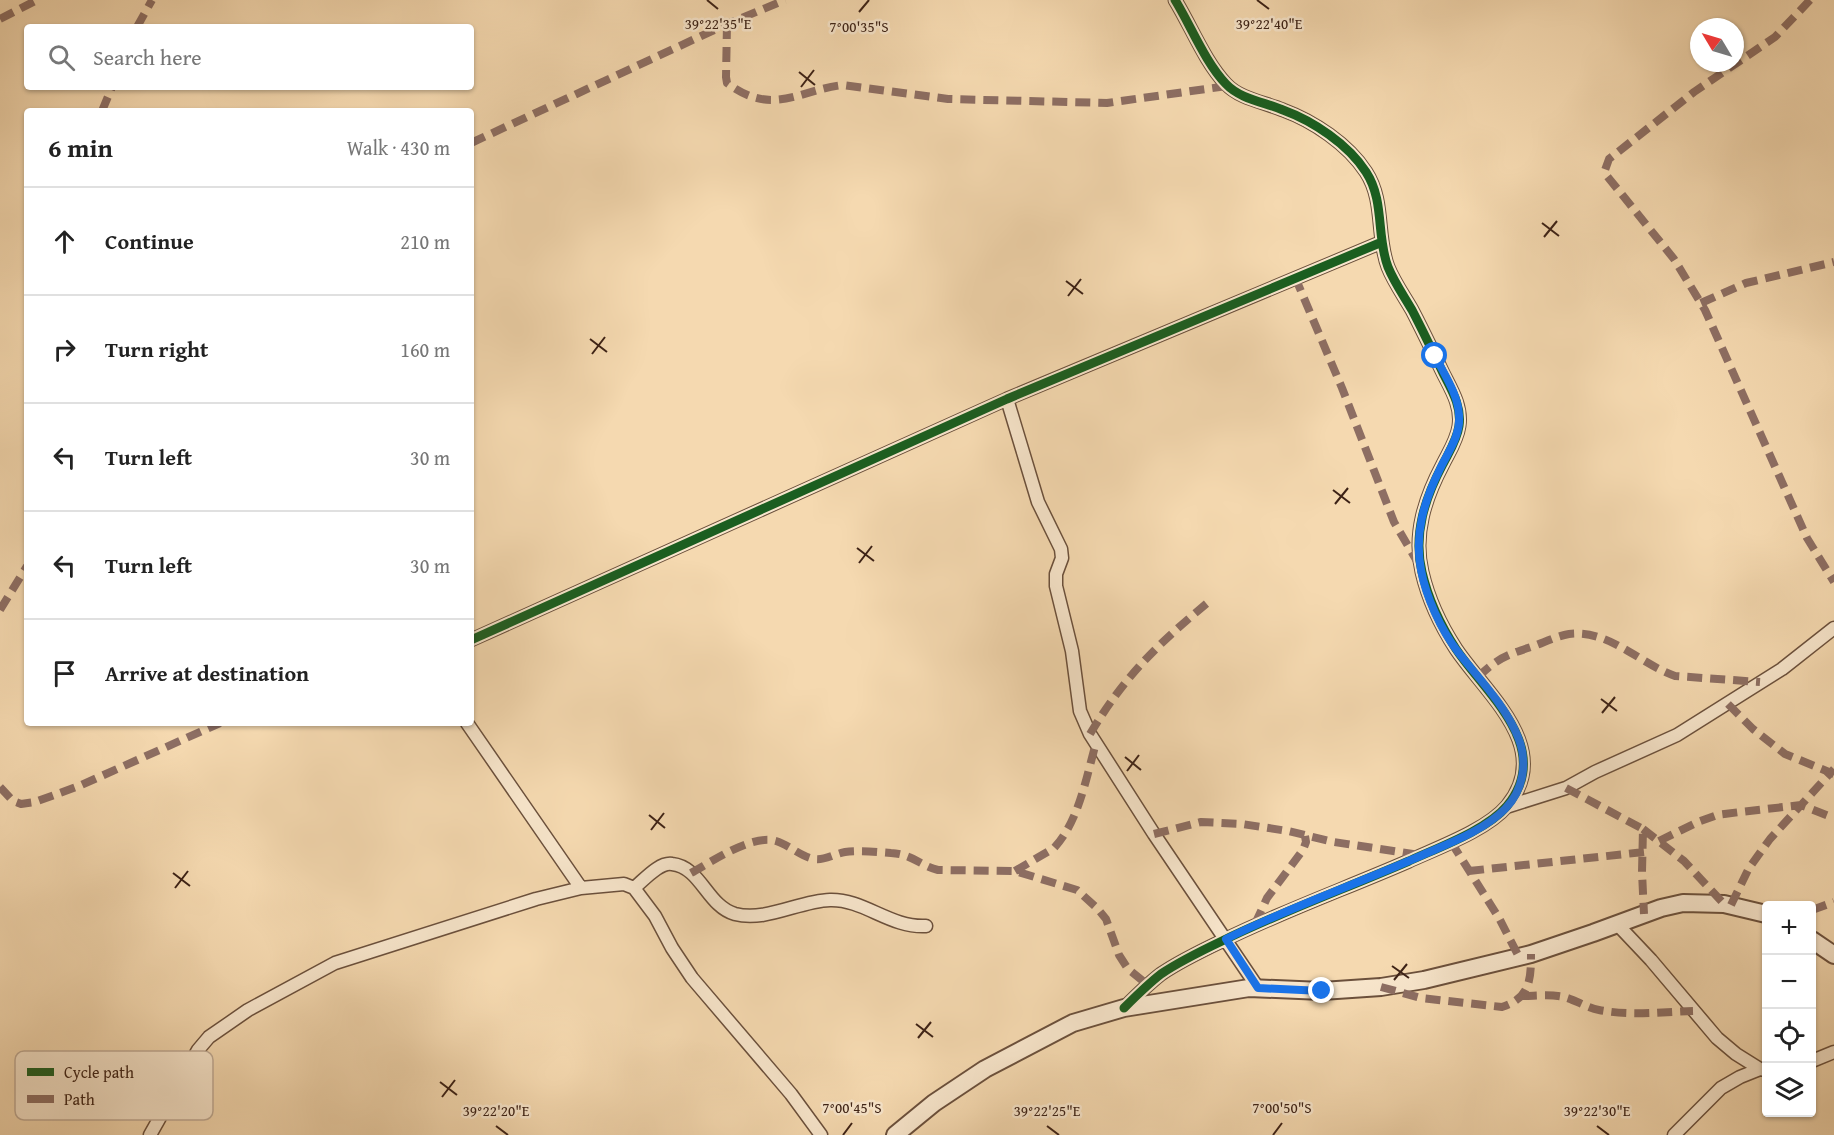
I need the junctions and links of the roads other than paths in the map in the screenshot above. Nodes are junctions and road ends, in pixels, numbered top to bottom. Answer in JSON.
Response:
{"nodes":[{"id":1,"x":1175,"y":0,"type":"edge"},
{"id":2,"x":1382,"y":242,"type":"junction"},
{"id":3,"x":1007,"y":399,"type":"junction"},
{"id":4,"x":1834,"y":628,"type":"edge"},
{"id":5,"x":474,"y":639,"type":"edge"},
{"id":6,"x":469,"y":726,"type":"edge"},
{"id":7,"x":1506,"y":807,"type":"junction"},
{"id":8,"x":581,"y":888,"type":"junction"},
{"id":9,"x":634,"y":888,"type":"junction"},
{"id":10,"x":1762,"y":913,"type":"edge"},
{"id":11,"x":1617,"y":924,"type":"junction"},
{"id":12,"x":926,"y":926,"type":"dead end"},
{"id":13,"x":1226,"y":939,"type":"junction"},
{"id":14,"x":1816,"y":943,"type":"edge"},
{"id":15,"x":1834,"y":955,"type":"edge"},
{"id":16,"x":1258,"y":988,"type":"junction"},
{"id":17,"x":1124,"y":1008,"type":"junction"},
{"id":18,"x":197,"y":1051,"type":"edge"},
{"id":19,"x":1834,"y":1052,"type":"edge"},
{"id":20,"x":1816,"y":1059,"type":"edge"},
{"id":21,"x":1762,"y":1069,"type":"edge"},
{"id":22,"x":1762,"y":1070,"type":"edge"},
{"id":23,"x":158,"y":1120,"type":"edge"},
{"id":24,"x":150,"y":1135,"type":"edge"},
{"id":25,"x":820,"y":1135,"type":"edge"},
{"id":26,"x":895,"y":1135,"type":"edge"},
{"id":27,"x":1674,"y":1135,"type":"edge"}],
"edges":[{"from":1,"to":2,"type":"street"},
{"from":2,"to":3,"type":"street"},
{"from":2,"to":7,"type":"street"},
{"from":3,"to":5,"type":"street"},
{"from":3,"to":13,"type":"street"},
{"from":4,"to":7,"type":"street"},
{"from":6,"to":8,"type":"street"},
{"from":7,"to":13,"type":"street"},
{"from":8,"to":9,"type":"street"},
{"from":8,"to":18,"type":"street"},
{"from":9,"to":12,"type":"street"},
{"from":9,"to":25,"type":"street"},
{"from":10,"to":11,"type":"street"},
{"from":11,"to":16,"type":"street"},
{"from":11,"to":21,"type":"street"},
{"from":13,"to":16,"type":"street"},
{"from":13,"to":17,"type":"street"},
{"from":14,"to":15,"type":"street"},
{"from":16,"to":17,"type":"street"},
{"from":17,"to":26,"type":"street"},
{"from":19,"to":20,"type":"street"},
{"from":22,"to":27,"type":"street"},
{"from":23,"to":24,"type":"street"}]}
